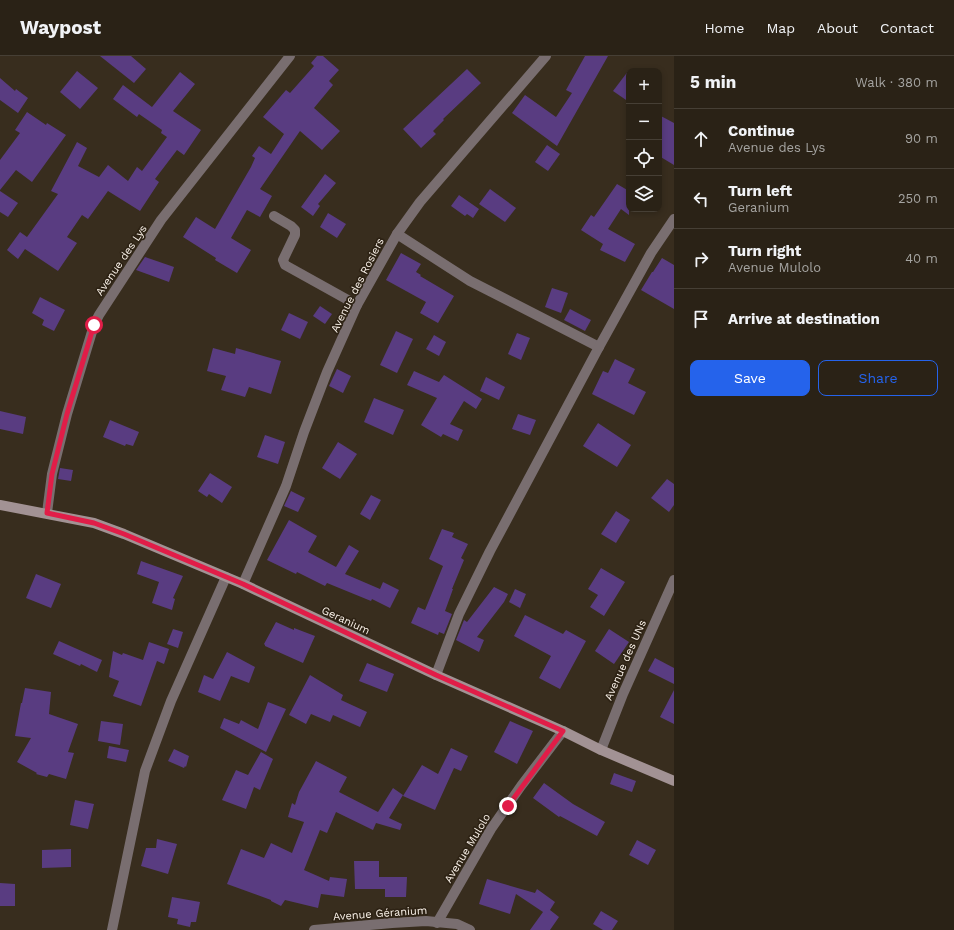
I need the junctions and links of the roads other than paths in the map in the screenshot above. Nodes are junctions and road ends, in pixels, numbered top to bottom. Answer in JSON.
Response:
{"nodes":[{"id":1,"x":290,"y":56,"type":"edge"},
{"id":2,"x":546,"y":56,"type":"edge"},
{"id":3,"x":274,"y":216,"type":"dead end"},
{"id":4,"x":674,"y":219,"type":"edge"},
{"id":5,"x":397,"y":234,"type":"junction"},
{"id":6,"x":357,"y":305,"type":"junction"},
{"id":7,"x":599,"y":346,"type":"junction"},
{"id":8,"x":0,"y":505,"type":"edge"},
{"id":9,"x":47,"y":513,"type":"junction"},
{"id":10,"x":226,"y":577,"type":"junction"},
{"id":11,"x":674,"y":580,"type":"edge"},
{"id":12,"x":243,"y":584,"type":"junction"},
{"id":13,"x":436,"y":675,"type":"junction"},
{"id":14,"x":563,"y":731,"type":"junction"},
{"id":15,"x":601,"y":750,"type":"junction"},
{"id":16,"x":674,"y":781,"type":"edge"},
{"id":17,"x":437,"y":922,"type":"junction"},
{"id":18,"x":112,"y":930,"type":"edge"},
{"id":19,"x":314,"y":930,"type":"edge"},
{"id":20,"x":470,"y":930,"type":"edge"}],
"edges":[{"from":1,"to":9,"type":"street","name":"Avenue des Lys"},
{"from":2,"to":5,"type":"street","name":"Avenue des Rosiers"},
{"from":3,"to":6,"type":"street"},
{"from":4,"to":7,"type":"street"},
{"from":5,"to":6,"type":"street","name":"Avenue des Rosiers"},
{"from":5,"to":7,"type":"street"},
{"from":6,"to":12,"type":"street","name":"Avenue des Rosiers"},
{"from":7,"to":13,"type":"street"},
{"from":8,"to":9,"type":"street","name":"Geranium"},
{"from":9,"to":10,"type":"street","name":"Geranium"},
{"from":10,"to":12,"type":"street","name":"Geranium"},
{"from":10,"to":18,"type":"street"},
{"from":11,"to":15,"type":"street","name":"Avenue des UNs"},
{"from":12,"to":13,"type":"street","name":"Geranium"},
{"from":13,"to":14,"type":"street","name":"Geranium"},
{"from":14,"to":15,"type":"street","name":"Geranium"},
{"from":14,"to":17,"type":"street","name":"Avenue Mulolo"},
{"from":15,"to":16,"type":"street","name":"Geranium"},
{"from":17,"to":19,"type":"street","name":"Avenue Géranium"},
{"from":17,"to":20,"type":"street","name":"Avenue Géranium"}]}
